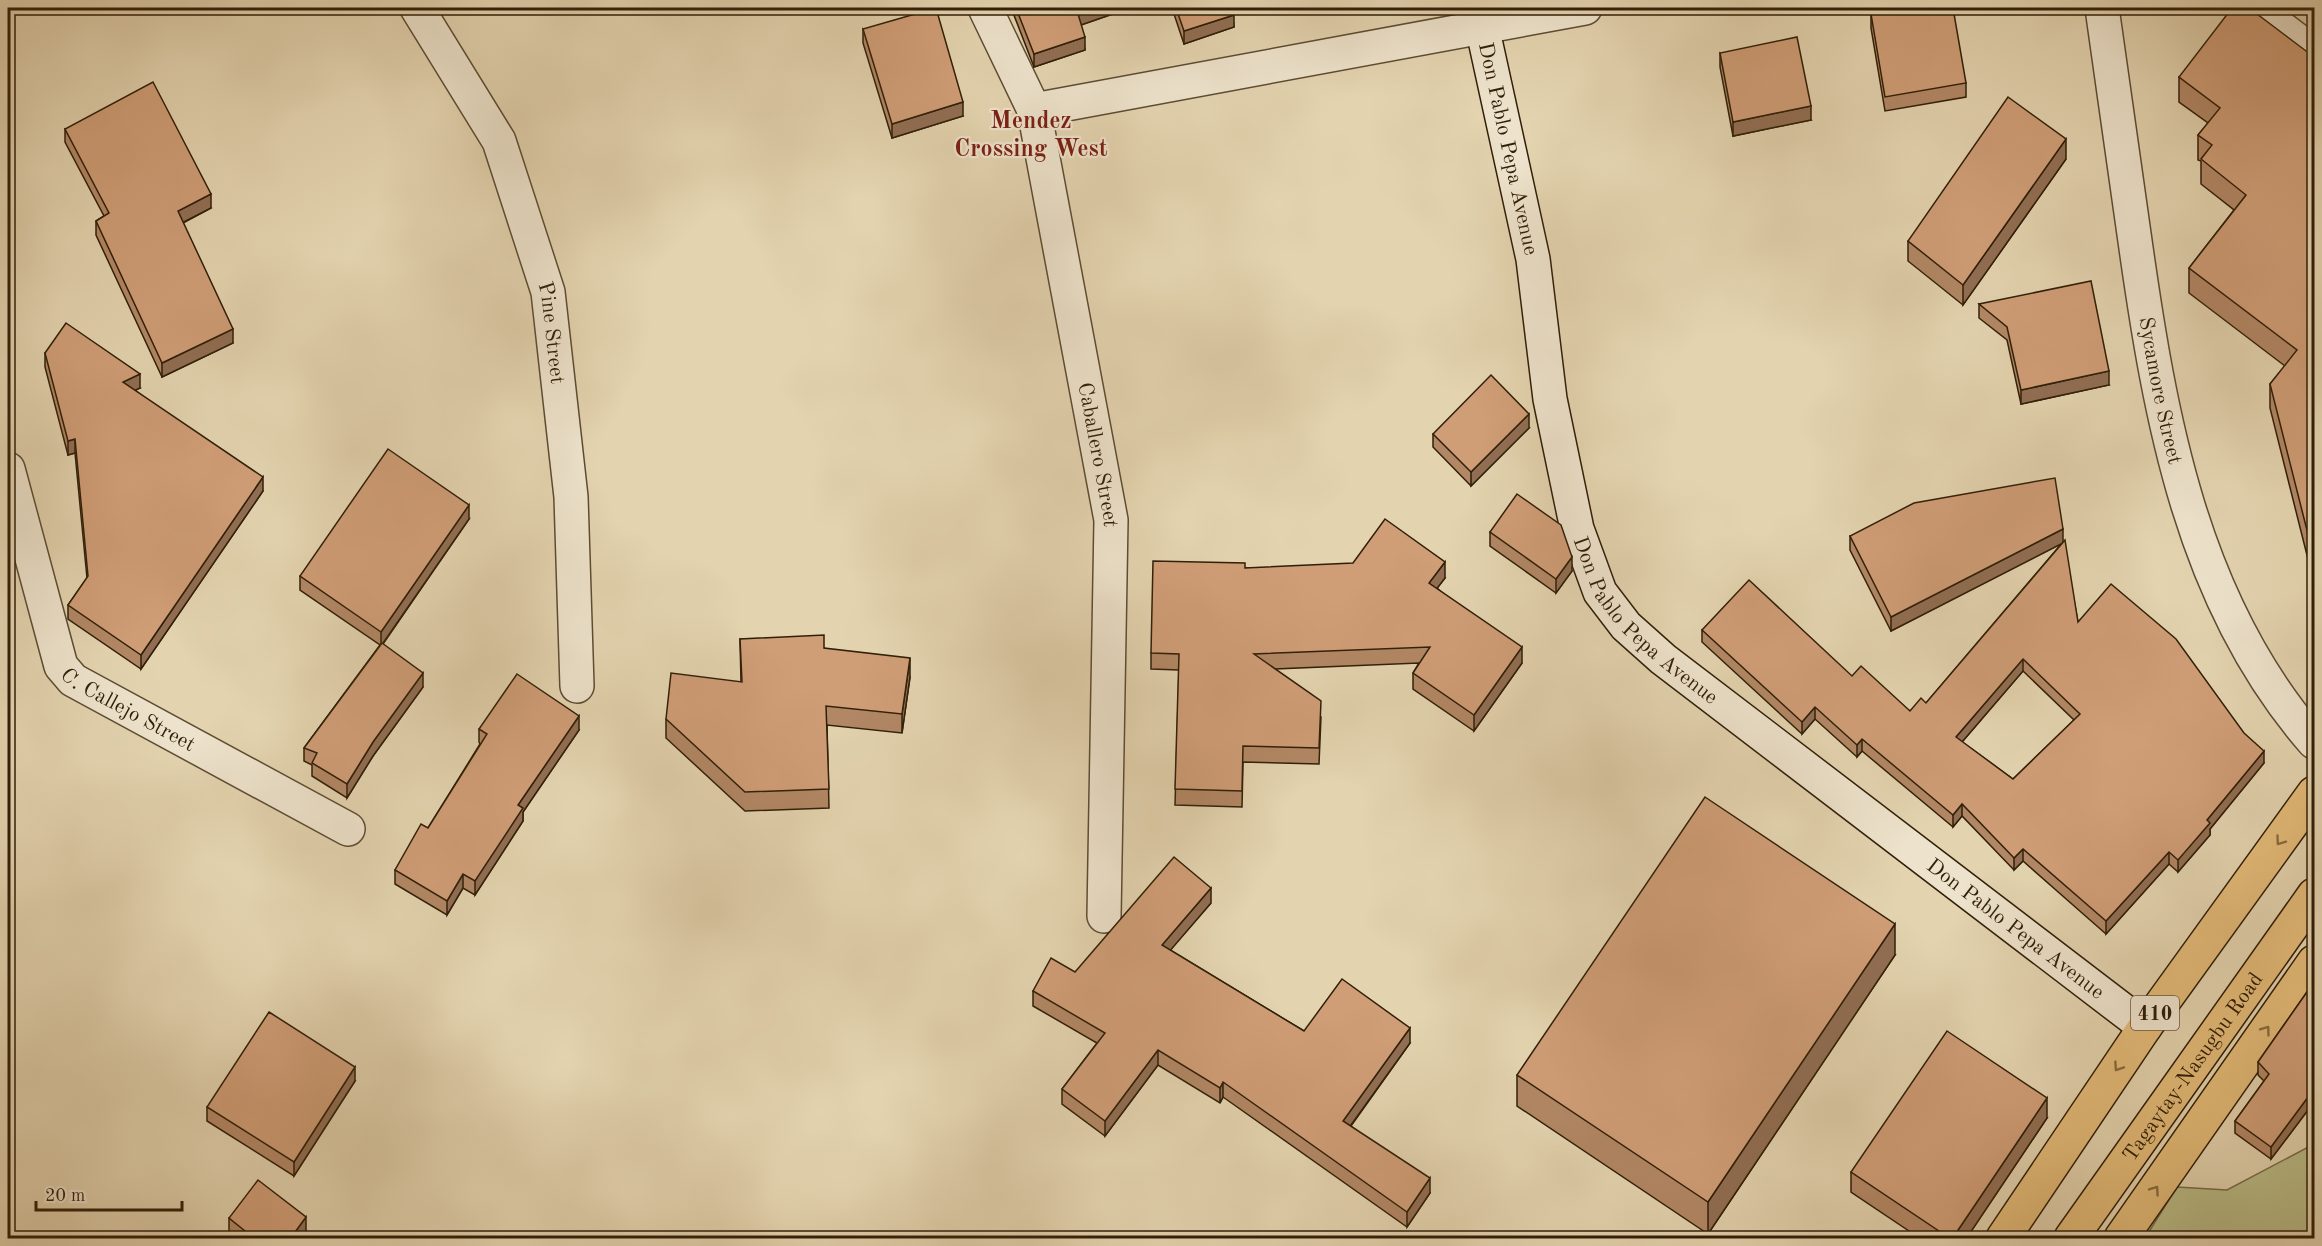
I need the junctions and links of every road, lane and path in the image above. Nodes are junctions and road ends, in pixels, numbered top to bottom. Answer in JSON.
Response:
{"nodes":[{"id":1,"x":417,"y":8,"type":"edge"},
{"id":2,"x":985,"y":8,"type":"edge"},
{"id":3,"x":1585,"y":8,"type":"edge"},
{"id":4,"x":2102,"y":8,"type":"edge"},
{"id":5,"x":2255,"y":8,"type":"edge"},
{"id":6,"x":1481,"y":17,"type":"edge"},
{"id":7,"x":2314,"y":53,"type":"edge"},
{"id":8,"x":1034,"y":110,"type":"junction"},
{"id":9,"x":8,"y":470,"type":"edge"},
{"id":10,"x":577,"y":686,"type":"dead end"},
{"id":11,"x":2314,"y":742,"type":"edge"},
{"id":12,"x":2314,"y":793,"type":"edge"},
{"id":13,"x":348,"y":829,"type":"dead end"},
{"id":14,"x":2314,"y":895,"type":"edge"},
{"id":15,"x":1104,"y":916,"type":"dead end"},
{"id":16,"x":2314,"y":962,"type":"edge"},
{"id":17,"x":2145,"y":1027,"type":"junction"},
{"id":18,"x":2004,"y":1239,"type":"edge"},
{"id":19,"x":2071,"y":1239,"type":"edge"},
{"id":20,"x":2121,"y":1239,"type":"edge"}],
"edges":[{"from":1,"to":10,"type":"street","name":"Pine Street"},
{"from":2,"to":8,"type":"street","name":"Caballero Street"},
{"from":3,"to":6,"type":"street"},
{"from":4,"to":11,"type":"street","name":"Sycamore Street"},
{"from":5,"to":7,"type":"street"},
{"from":6,"to":8,"type":"street"},
{"from":6,"to":17,"type":"street","name":"Don Pablo Pepa Avenue"},
{"from":8,"to":15,"type":"street","name":"Caballero Street"},
{"from":9,"to":13,"type":"street","name":"C. Callejo Street"},
{"from":12,"to":17,"type":"main road","number":"410","one_way":true},
{"from":14,"to":19,"type":"main road","name":"Tagaytay-Nasugbu Road"},
{"from":20,"to":16,"type":"main road","name":"Tagaytay-Nasugbu Road","one_way":true},
{"from":17,"to":18,"type":"main road","number":"410","one_way":true}]}
